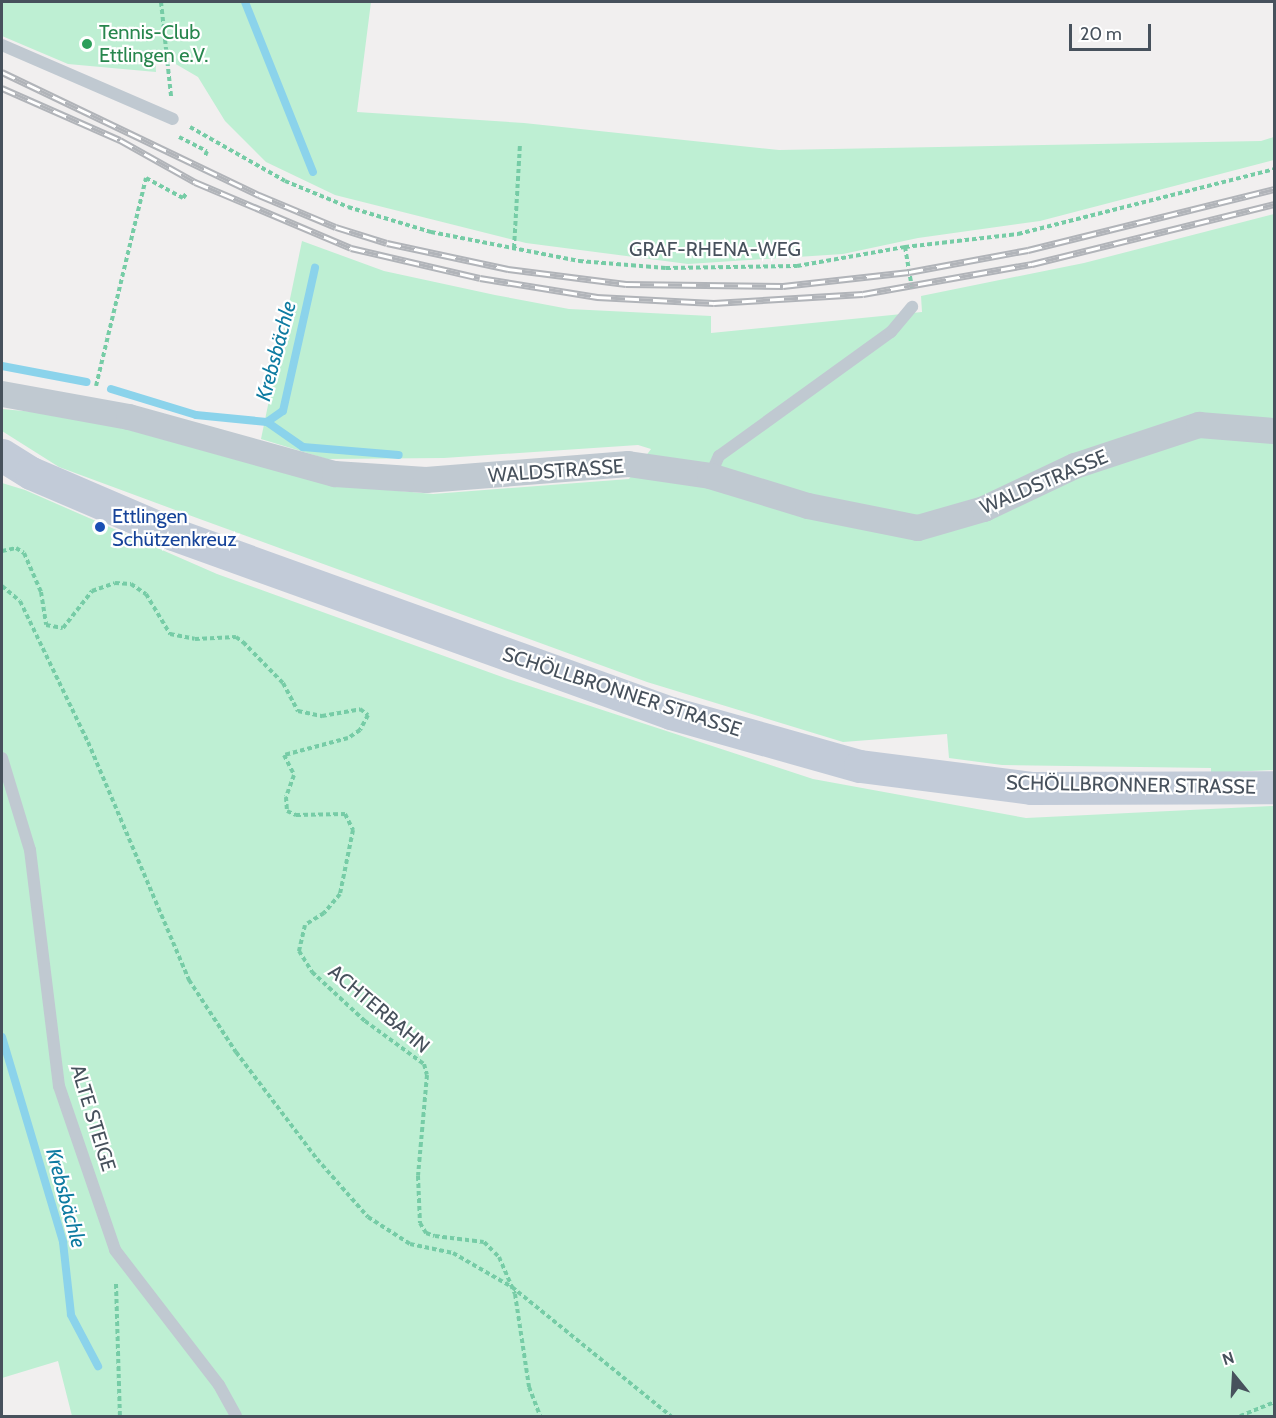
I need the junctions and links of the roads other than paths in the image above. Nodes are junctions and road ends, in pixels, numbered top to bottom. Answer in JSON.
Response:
{"nodes":[{"id":1,"x":2,"y":45,"type":"edge"},
{"id":2,"x":173,"y":120,"type":"road end"},
{"id":3,"x":912,"y":307,"type":"road end"},
{"id":4,"x":2,"y":394,"type":"edge"},
{"id":5,"x":1275,"y":432,"type":"edge"},
{"id":6,"x":2,"y":455,"type":"edge"},
{"id":7,"x":710,"y":476,"type":"junction"},
{"id":8,"x":2,"y":758,"type":"edge"},
{"id":9,"x":1275,"y":787,"type":"edge"},
{"id":10,"x":236,"y":1416,"type":"edge"}],
"edges":[{"from":1,"to":2,"type":"lane"},
{"from":3,"to":7,"type":"lane"},
{"from":4,"to":7,"type":"street","name":"WALDSTRASSE"},
{"from":5,"to":7,"type":"street","name":"WALDSTRASSE"},
{"from":6,"to":9,"type":"main road","name":"SCHÖLLBRONNER STRASSE"},
{"from":8,"to":10,"type":"lane","name":"ALTE STEIGE"}]}
